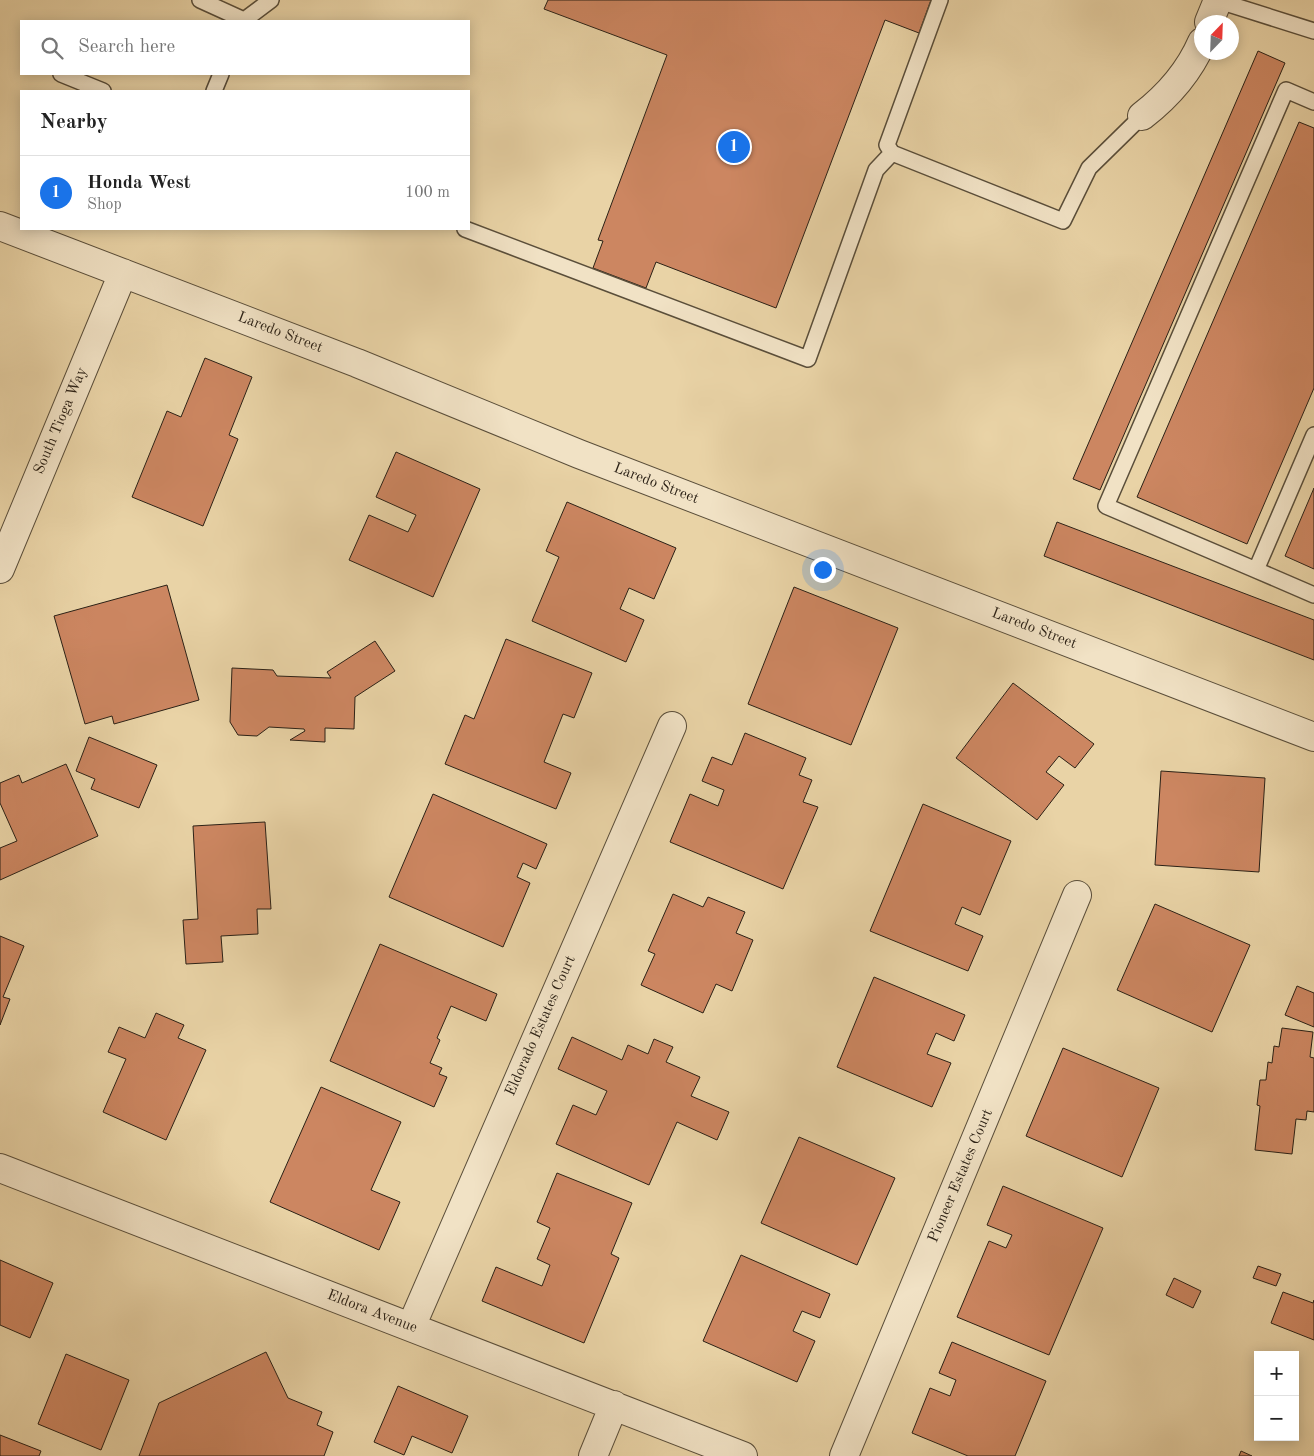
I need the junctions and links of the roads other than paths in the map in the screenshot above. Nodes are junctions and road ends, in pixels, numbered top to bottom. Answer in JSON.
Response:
{"nodes":[{"id":1,"x":200,"y":0,"type":"edge"},
{"id":2,"x":271,"y":0,"type":"edge"},
{"id":3,"x":940,"y":0,"type":"edge"},
{"id":4,"x":1215,"y":6,"type":"edge"},
{"id":5,"x":241,"y":20,"type":"edge"},
{"id":6,"x":244,"y":20,"type":"edge"},
{"id":7,"x":1314,"y":31,"type":"edge"},
{"id":8,"x":1194,"y":55,"type":"edge"},
{"id":9,"x":63,"y":75,"type":"edge"},
{"id":10,"x":221,"y":75,"type":"edge"},
{"id":11,"x":100,"y":90,"type":"edge"},
{"id":12,"x":214,"y":90,"type":"edge"},
{"id":13,"x":1314,"y":102,"type":"edge"},
{"id":14,"x":1142,"y":116,"type":"joint"},
{"id":15,"x":892,"y":153,"type":"junction"},
{"id":16,"x":0,"y":226,"type":"edge"},
{"id":17,"x":468,"y":230,"type":"edge"},
{"id":18,"x":123,"y":273,"type":"junction"},
{"id":19,"x":1314,"y":434,"type":"edge"},
{"id":20,"x":0,"y":569,"type":"edge"},
{"id":21,"x":1256,"y":570,"type":"junction"},
{"id":22,"x":1314,"y":595,"type":"edge"},
{"id":23,"x":672,"y":726,"type":"dead end"},
{"id":24,"x":1314,"y":737,"type":"edge"},
{"id":25,"x":1077,"y":895,"type":"dead end"},
{"id":26,"x":0,"y":1168,"type":"edge"},
{"id":27,"x":411,"y":1327,"type":"junction"},
{"id":28,"x":614,"y":1405,"type":"junction"},
{"id":29,"x":593,"y":1456,"type":"edge"},
{"id":30,"x":743,"y":1456,"type":"edge"},
{"id":31,"x":844,"y":1456,"type":"edge"}],
"edges":[{"from":1,"to":5,"type":"lane"},
{"from":2,"to":6,"type":"lane"},
{"from":3,"to":15,"type":"lane"},
{"from":4,"to":7,"type":"lane"},
{"from":8,"to":14,"type":"street"},
{"from":9,"to":11,"type":"lane"},
{"from":10,"to":12,"type":"lane"},
{"from":13,"to":21,"type":"lane"},
{"from":14,"to":15,"type":"lane"},
{"from":15,"to":17,"type":"lane"},
{"from":16,"to":18,"type":"street","name":"Laredo Street"},
{"from":18,"to":20,"type":"street","name":"South Tioga Way"},
{"from":18,"to":24,"type":"street","name":"Laredo Street"},
{"from":19,"to":21,"type":"lane"},
{"from":21,"to":22,"type":"lane"},
{"from":23,"to":27,"type":"street","name":"Eldorado Estates Court"},
{"from":25,"to":31,"type":"street","name":"Pioneer Estates Court"},
{"from":26,"to":27,"type":"street","name":"Eldora Avenue"},
{"from":27,"to":28,"type":"street","name":"Eldora Avenue"},
{"from":28,"to":29,"type":"street"},
{"from":28,"to":30,"type":"street","name":"Eldora Avenue"}]}
